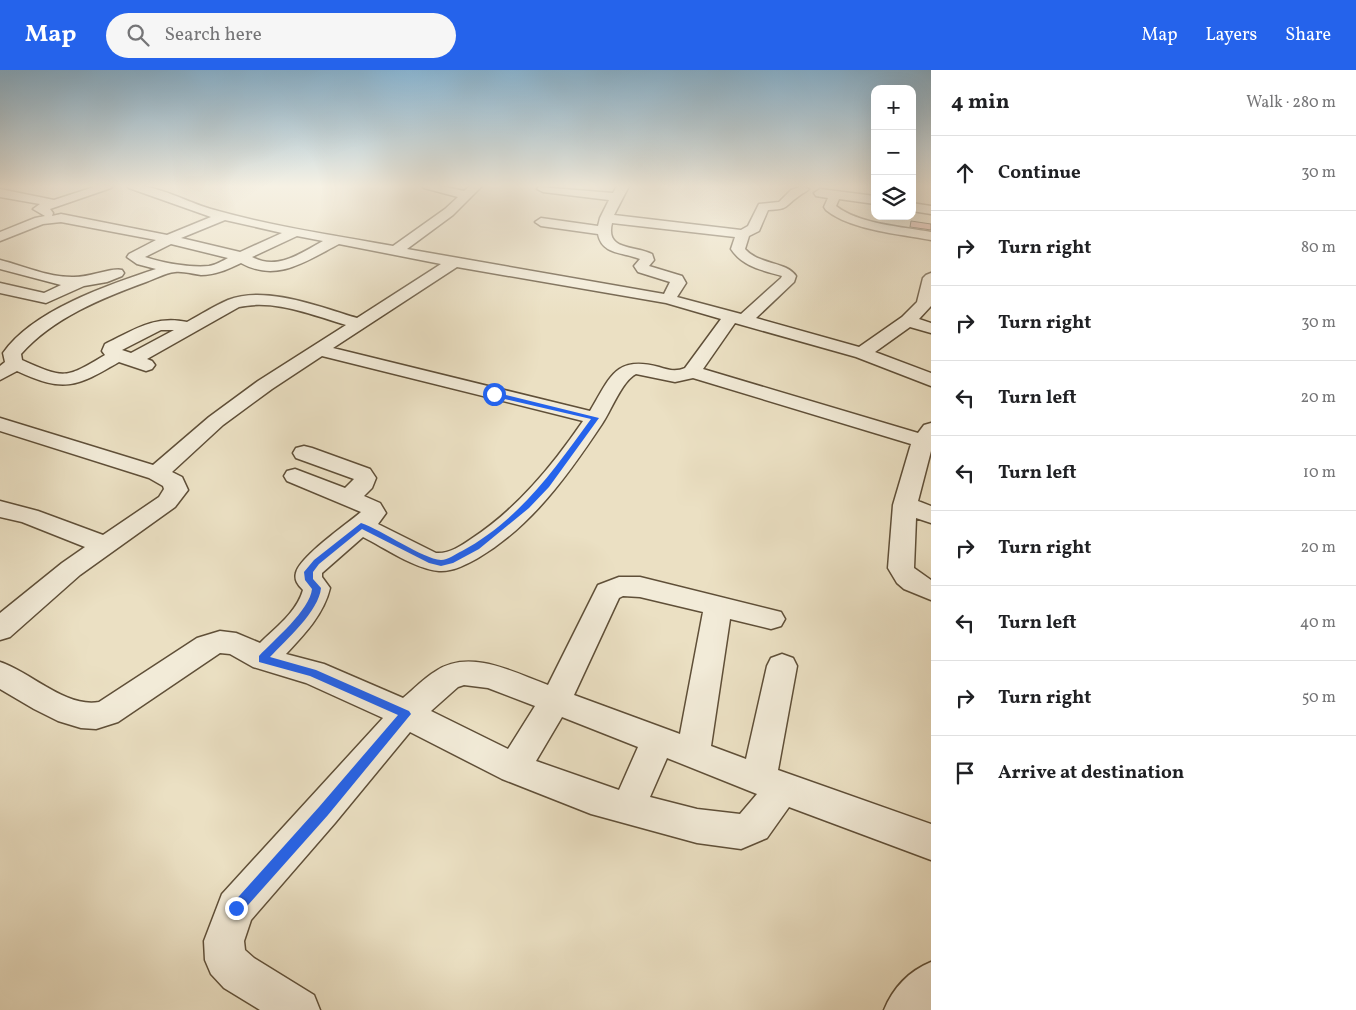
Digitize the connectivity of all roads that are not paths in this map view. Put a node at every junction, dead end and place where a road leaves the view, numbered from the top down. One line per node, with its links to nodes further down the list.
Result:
1 (16, 230): 12 (street)
2 (122, 230): 14 (street)
3 (190, 230): 14 (street)
4 (285, 230): 10 (street)
5 (425, 230): 16 (street)
6 (606, 230): 27 (street)
7 (686, 230): 11 (street)
8 (751, 230): 11 (street)
9 (902, 230): 13 (street)
10 (295, 232): 15 (street); 17 (street)
11 (743, 234): 28 (street)
12 (0, 236)
13 (931, 236)
14 (169, 239): 17 (street); 18 (street)
15 (337, 240): 16 (street); 17 (street)
16 (397, 250): 19 (street)
17 (241, 258): 21 (street)
18 (142, 261): 21 (street); 24 (street)
19 (454, 262): 27 (street); 30 (street)
20 (0, 264): 22 (street)
21 (172, 268): 36 (street)
22 (31, 273): 24 (street); 25 (street)
23 (931, 278): 26 (street)
24 (79, 283): 25 (street)
25 (0, 286)
26 (929, 298): 29 (street)
27 (668, 299): 28 (street)
28 (738, 318): 34 (street); 37 (street)
29 (908, 321): 32 (street); 34 (street)
30 (360, 324): 31 (street); 33 (street)
31 (189, 328): 35 (street); 35 (street)
32 (931, 328)
33 (319, 350): 39 (street); 43 (street)
34 (862, 353): 38 (street)
35 (132, 360): 36 (street)
36 (7, 369)
37 (692, 372): 39 (street); 41 (street)
38 (928, 375)
39 (595, 418): 47 (street)
40 (0, 424): 43 (street)
41 (927, 435): 44 (street)
42 (300, 465): 47 (street)
43 (157, 473): 48 (street)
44 (905, 505): 46 (street); 49 (street)
45 (0, 509): 48 (street)
46 (931, 515)
47 (361, 526): 53 (street)
48 (105, 545): 52 (street)
49 (931, 590)
50 (718, 606): 51 (street); 56 (street); 59 (street)
51 (771, 619)
52 (0, 629)
53 (263, 659): 55 (street); 57 (street)
54 (782, 666): 61 (street)
55 (0, 674)
56 (555, 701): 57 (street); 58 (street); 60 (street)
57 (406, 714): 60 (street); 65 (street)
58 (658, 740): 59 (street); 62 (street)
59 (693, 754): 61 (street)
60 (514, 768): 62 (street)
61 (770, 783): 62 (street); 63 (street)
62 (628, 808)
63 (931, 842)
64 (931, 983): 66 (street)
65 (298, 1010)
66 (905, 1010)

